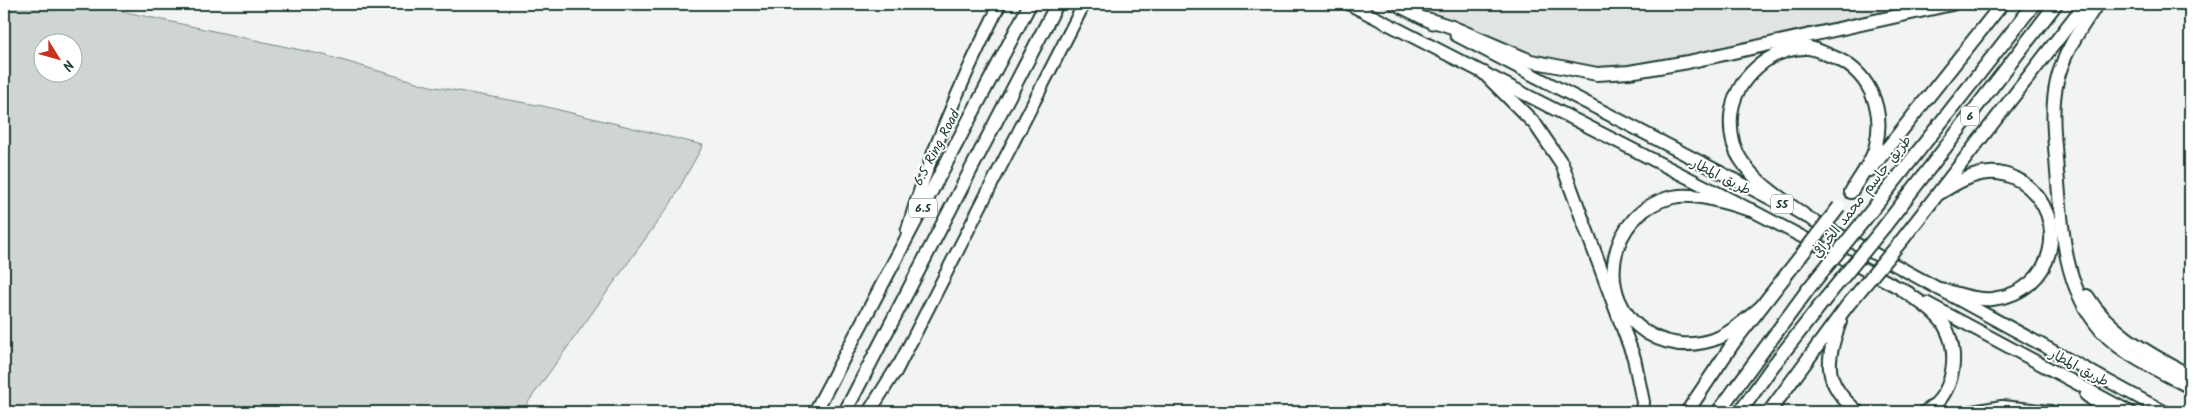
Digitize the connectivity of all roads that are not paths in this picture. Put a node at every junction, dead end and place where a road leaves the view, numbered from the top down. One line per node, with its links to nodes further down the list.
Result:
1 (1000, 4): 19 (main road)
2 (1030, 4): 19 (highway, 6.5 Ring Road / 6.5)
3 (1057, 4): 30 (highway, 6.5)
4 (1083, 4): 25 (main road)
5 (1349, 4): 14 (main road, طريق المطار / 55)
6 (1395, 4): 13 (main road, طريق المطار / 55)
7 (1952, 4): 13 (highway)
8 (2002, 4): 15 (highway)
9 (2034, 4): 35 (highway, طريق جاسم محمد الخرافي / 6, bridge)
10 (2056, 4): 36 (highway, 6, bridge)
11 (2085, 4): 16 (highway)
12 (2098, 4): 20 (highway)
13 (1427, 20): 18 (main road, طريق المطار / 55)
14 (1484, 73): 17 (main road, طريق المطار / 55); 33 (highway)
15 (1851, 192): 18 (highway); 23 (highway, bridge)
16 (1940, 193): 22 (highway); 24 (highway, bridge)
17 (1752, 210): 21 (main road, طريق المطار / 55); 23 (highway)
18 (1804, 215): 22 (main road, طريق المطار / 55)
19 (903, 245): 29 (highway, 6.5 Ring Road / 6.5)
20 (2064, 247): 27 (highway); 28 (highway)
21 (1901, 289): 26 (main road, طريق المطار / 55); 39 (highway)
22 (1940, 289): 44 (main road, طريق المطار / 55)
23 (1761, 307): 34 (highway)
24 (1846, 308): 37 (highway); 38 (highway)
25 (898, 366): 31 (highway); 32 (main road)
26 (2055, 372): 42 (main road); 43 (main road, طريق المطار / 55)
27 (2190, 376)
28 (2190, 388)
29 (815, 412)
30 (845, 412)
31 (869, 412)
32 (875, 412)
33 (1642, 412)
34 (1687, 412)
35 (1718, 412)
36 (1740, 412)
37 (1769, 412)
38 (1858, 412)
39 (1926, 412)
40 (1973, 412): 41 (highway)
41 (2051, 412)
42 (2108, 412)
43 (2130, 412)
44 (2165, 412)

